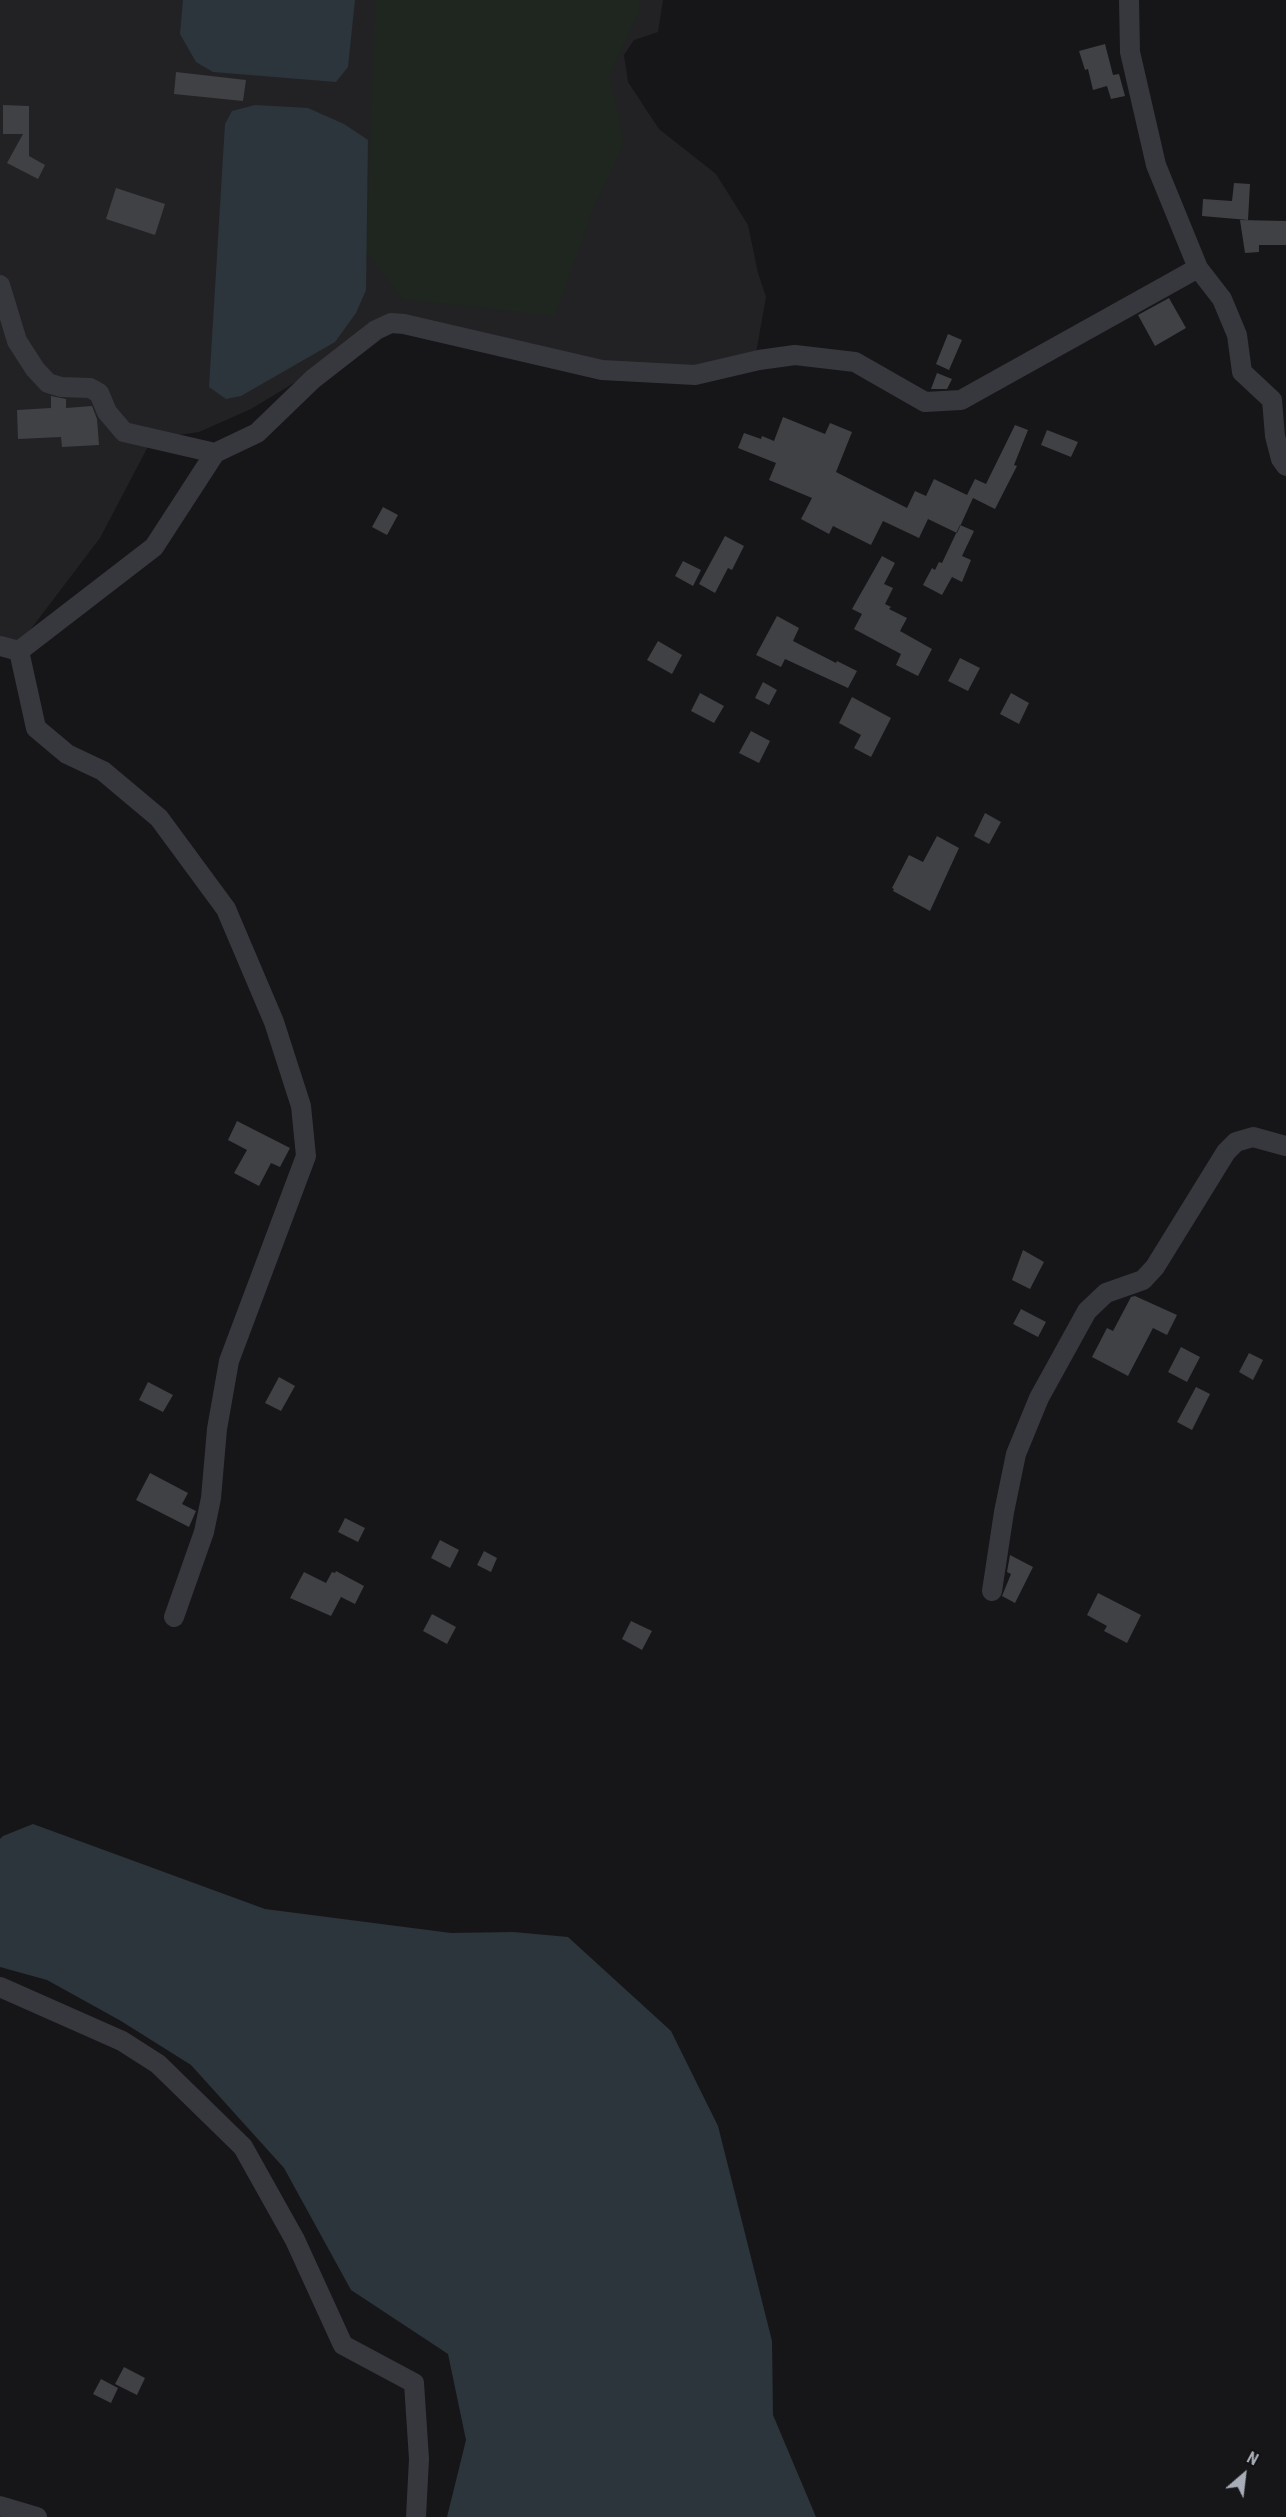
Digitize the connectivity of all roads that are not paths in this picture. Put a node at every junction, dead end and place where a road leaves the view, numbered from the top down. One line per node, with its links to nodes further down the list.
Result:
1 (1129, 0): 2 (street)
2 (1198, 268): 4 (street); 5 (street)
3 (0, 285): 4 (street)
4 (215, 453): 6 (street)
5 (1286, 466)
6 (9, 649): 9 (street)
7 (1286, 1146): 8 (street)
8 (992, 1591)
9 (174, 1617)
10 (0, 1987): 13 (street)
11 (0, 2506): 12 (street)
12 (37, 2517)
13 (416, 2517)

